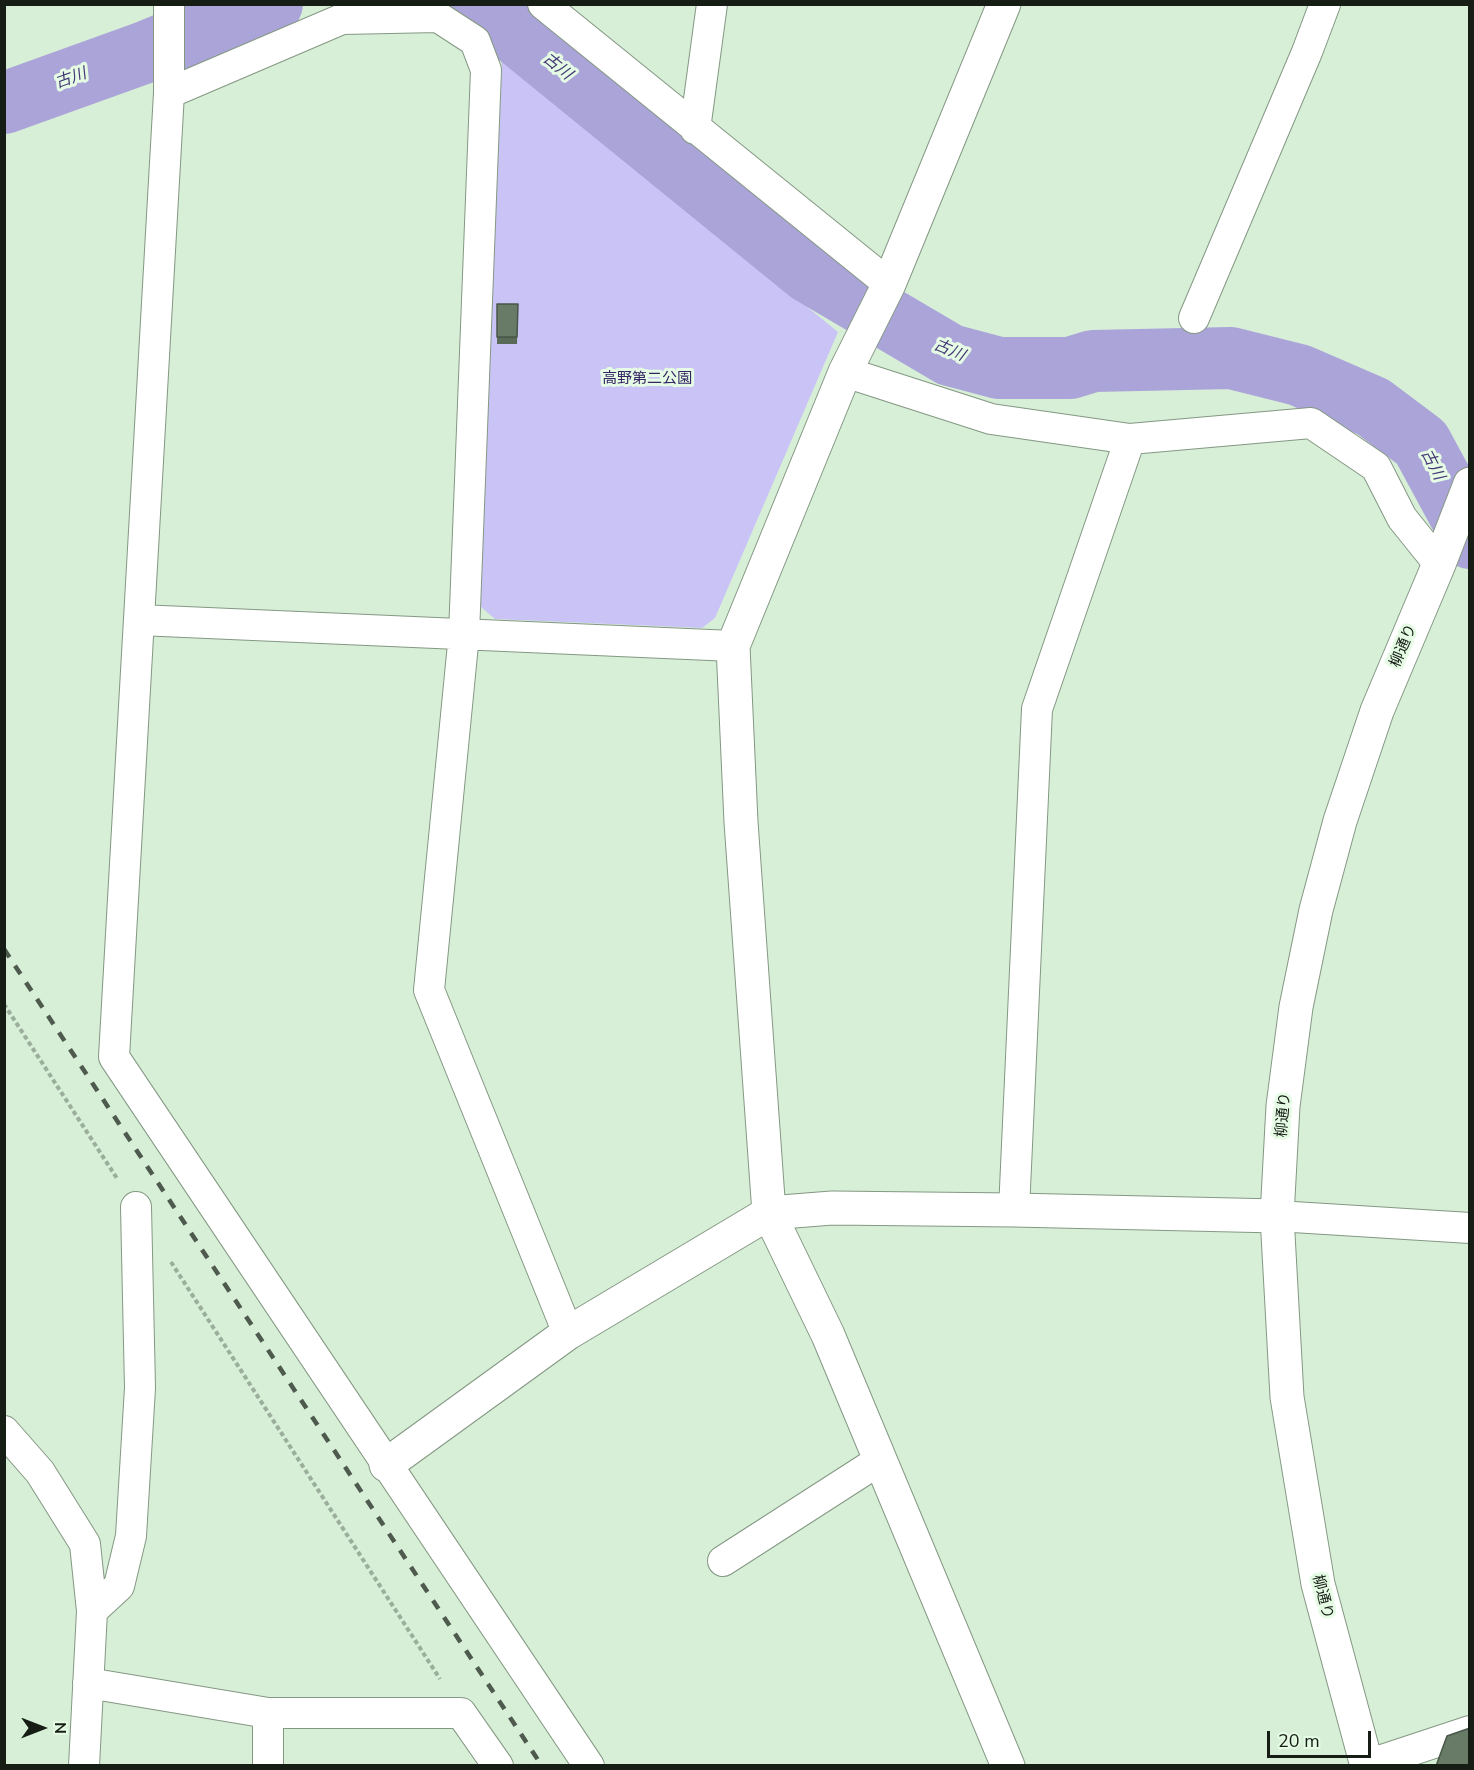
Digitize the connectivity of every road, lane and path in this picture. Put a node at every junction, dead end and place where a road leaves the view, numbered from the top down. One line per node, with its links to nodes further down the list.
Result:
1 (169, 4): 6 (street)
2 (543, 4): 7 (street)
3 (712, 4): 7 (street)
4 (1004, 4): 8 (street)
5 (1325, 4): 9 (street)
6 (169, 93): 14 (street); 15 (street)
7 (695, 129): 8 (street)
8 (889, 284): 10 (street)
9 (1194, 318)
10 (845, 372): 11 (street); 16 (street)
11 (1130, 439): 13 (street); 19 (street)
12 (1470, 484): 13 (street, 柳通り)
13 (1440, 560): 21 (street, 柳通り)
14 (139, 620): 15 (street); 27 (street)
15 (464, 634): 16 (street); 24 (street)
16 (733, 646): 20 (street)
17 (4, 1004): 18 (path)
18 (136, 1207): 29 (street)
19 (1014, 1210): 20 (street); 21 (street)
20 (769, 1213): 24 (street); 26 (street)
21 (1277, 1216): 22 (street); 34 (street, 柳通り)
22 (1470, 1228)
23 (168, 1257): 32 (path)
24 (568, 1333): 27 (street)
25 (4, 1431): 29 (street)
26 (880, 1460): 28 (street); 39 (street)
27 (386, 1465): 38 (street)
28 (723, 1561)
29 (92, 1611): 30 (street)
30 (88, 1683): 31 (street); 35 (street)
31 (268, 1713): 32 (street); 36 (street)
32 (461, 1713): 37 (street)
33 (1470, 1731): 34 (street)
34 (1366, 1765)
35 (84, 1766)
36 (268, 1766)
37 (498, 1766)
38 (588, 1766)
39 (1008, 1766)

